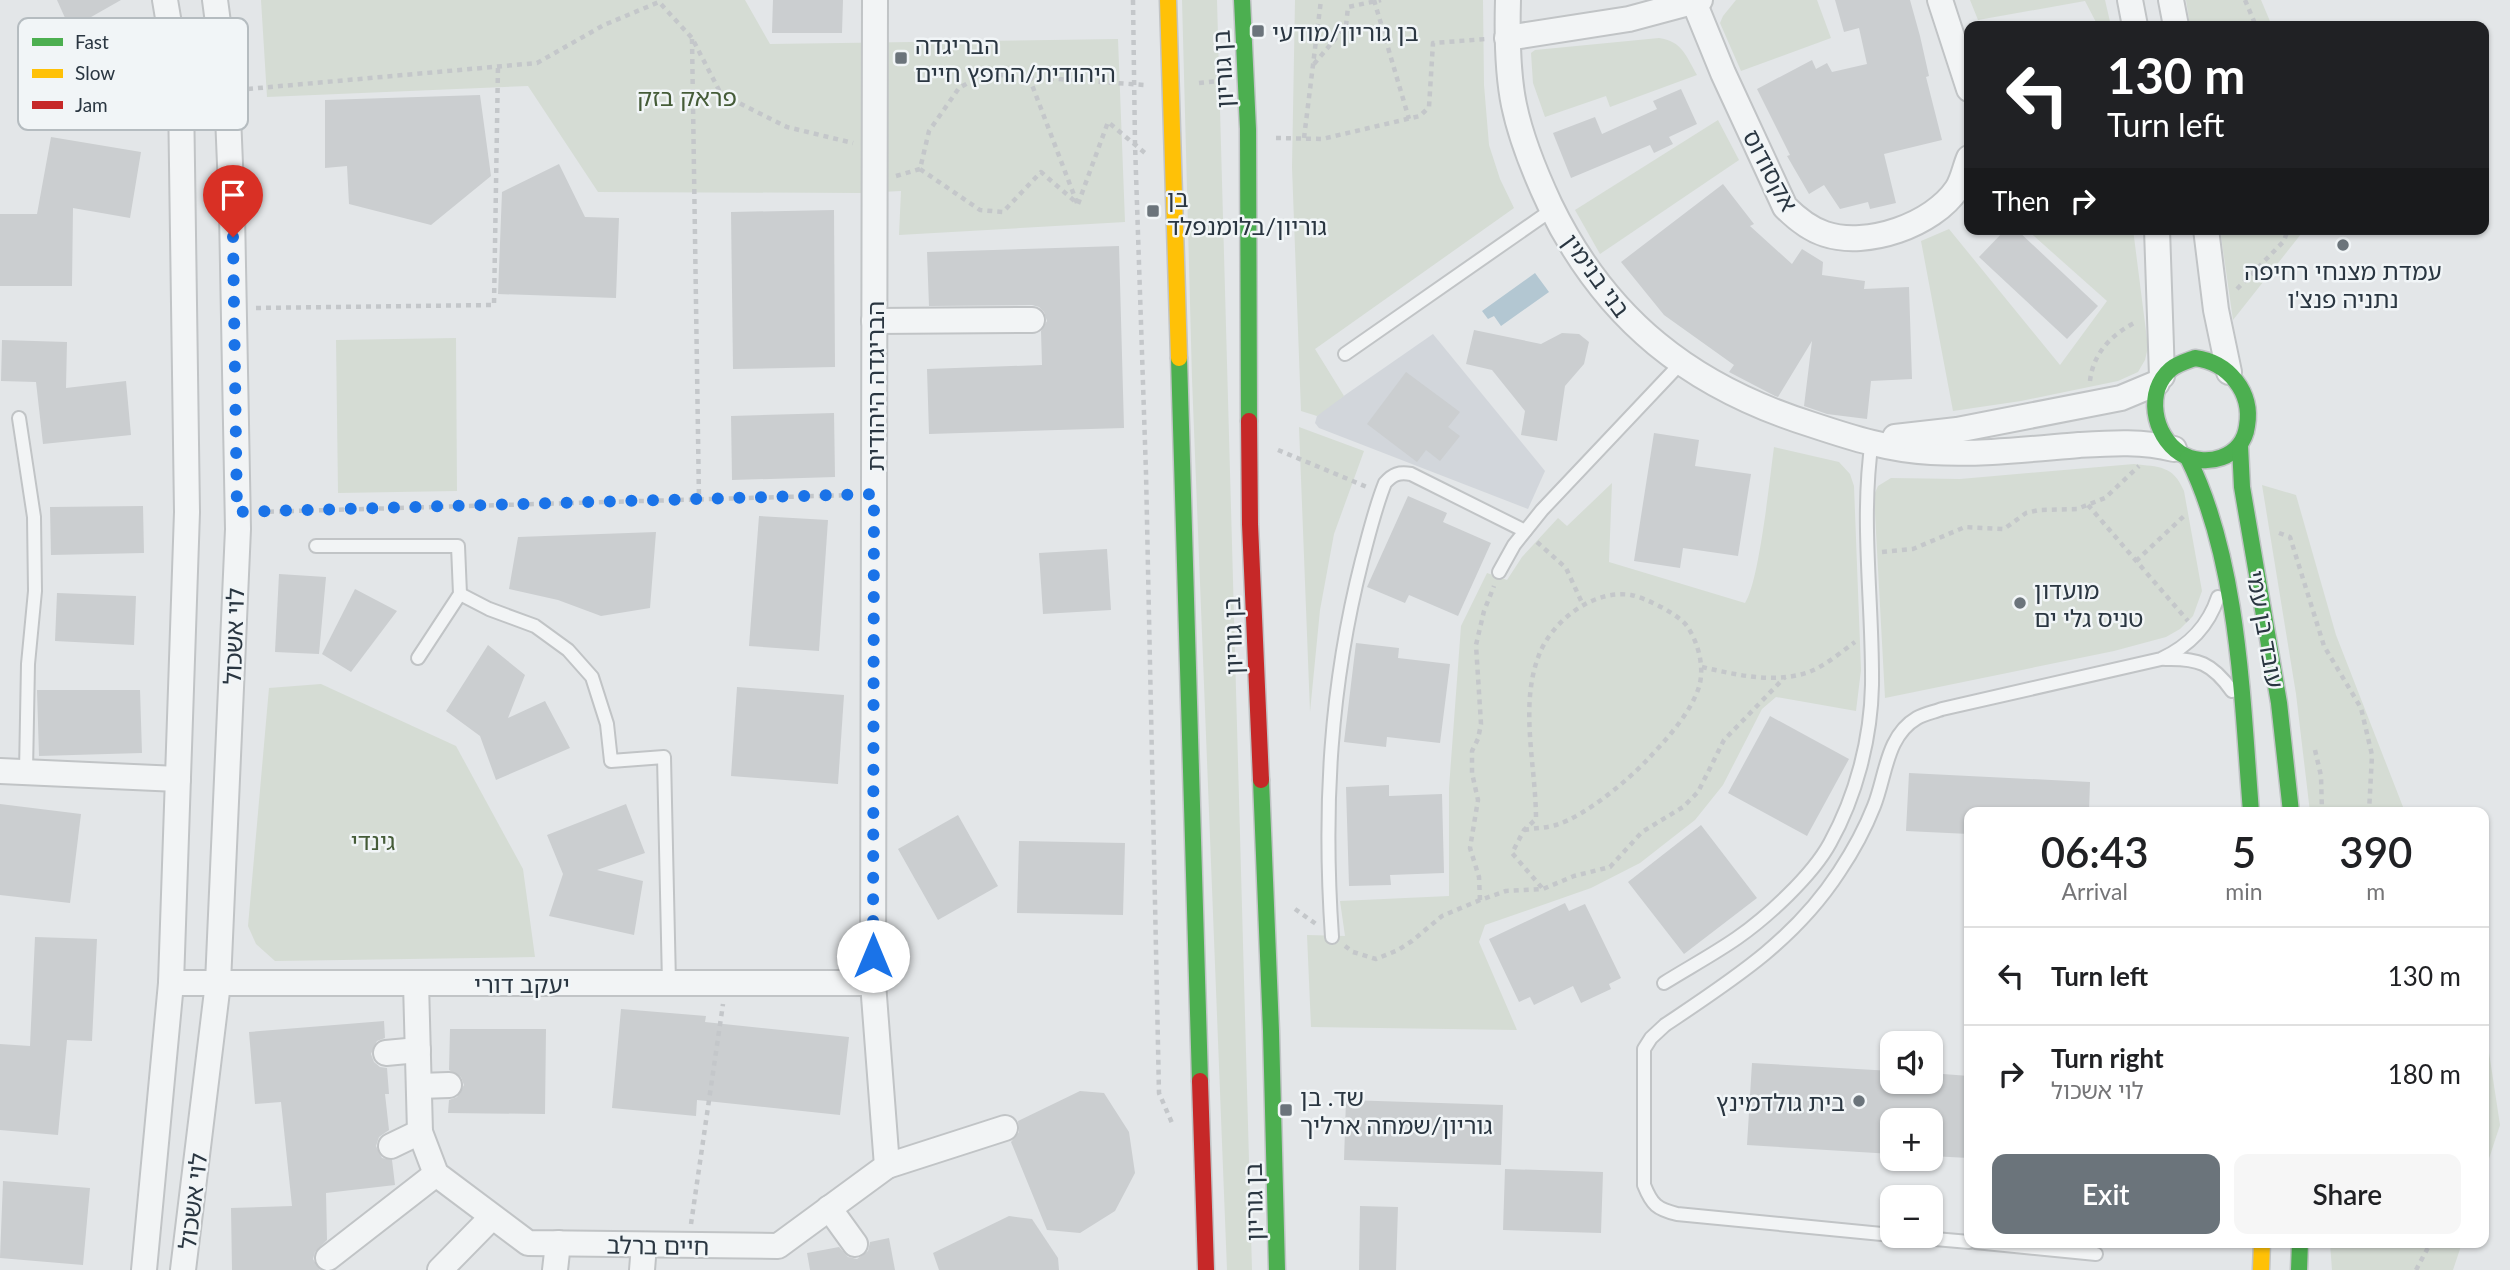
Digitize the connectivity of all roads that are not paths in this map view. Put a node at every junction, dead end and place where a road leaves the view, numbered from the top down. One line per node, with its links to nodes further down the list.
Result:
1 (165, 0): 11 (street, לוי אשכול)
2 (215, 0): 12 (street, לוי אשכול)
3 (875, 0): 24 (street, הבריגדה היהודית)
4 (1168, 0): 62 (main road, בן גוריון)
5 (1241, 0): 84 (main road, בן גוריון)
6 (1508, 0): 15 (street, בני בנימין)
7 (1940, 0): 16 (street)
8 (2130, 0): 13 (street)
9 (2171, 0): 14 (street)
10 (1697, 1): 15 (street, אקסודוס); 19 (street, אקסודוס)
11 (168, 18)
12 (217, 18)
13 (2134, 21)
14 (2175, 21)
15 (1507, 38): 20 (street, בני בנימין)
16 (1964, 74)
17 (182, 130): 43 (street, לוי אשכול)
18 (228, 130): 48 (street, לוי אשכול)
19 (1963, 192)
20 (1553, 209): 25 (lane); 26 (street, בני בנימין)
21 (2157, 235): 28 (street)
22 (2207, 235): 27 (street)
23 (1032, 320): 24 (street)
24 (874, 321): 51 (street, הבריגדה היהודית)
25 (1345, 354)
26 (1681, 363): 30 (street, בני בנימין); 33 (lane)
27 (2229, 372): 28 (main road); 31 (main road)
28 (2160, 380): 30 (street, בני בנימין); 32 (main road)
29 (19, 418): 42 (lane)
30 (1872, 440): 32 (street, בני בנימין); 52 (lane)
31 (2240, 446): 32 (main road); 45 (main road, עובד בן עמי)
32 (2174, 451): 35 (main road, עובד בן עמי)
33 (1525, 531): 36 (lane); 46 (lane)
34 (316, 545): 37 (lane)
35 (2224, 569): 39 (lane); 40 (main road, עובד בן עמי)
36 (1500, 572)
37 (460, 594): 38 (lane); 50 (lane)
38 (418, 658)
39 (2161, 659): 40 (lane); 65 (lane)
40 (2243, 709): 44 (main road, עובד בן עמי)
41 (0, 771): 42 (street)
42 (26, 772): 43 (street)
43 (178, 779): 47 (street, לוי אשכול)
44 (2251, 807)
45 (2290, 807)
46 (1332, 937)
47 (171, 983): 48 (street, יעקב דורי); 78 (street, לוי אשכול)
48 (218, 983): 49 (street, יעקב דורי); 79 (street, לוי אשכול)
49 (416, 983): 50 (street, יעקב דורי); 53 (street)
50 (669, 983): 51 (street, יעקב דורי)
51 (873, 983): 60 (street)
52 (1664, 983)
53 (418, 1050): 54 (street); 56 (street)
54 (386, 1054)
55 (449, 1085): 56 (street)
56 (419, 1086): 58 (street)
57 (1005, 1128): 60 (street, חיים ברלב)
58 (419, 1132): 59 (street); 61 (street)
59 (391, 1146)
60 (887, 1166): 63 (street, חיים ברלב)
61 (436, 1174): 64 (street, חיים ברלב); 77 (street)
62 (1202, 1191): 66 (main road); 83 (main road, בן גוריון)
63 (829, 1209): 70 (street); 76 (street, חיים ברלב)
64 (492, 1216): 69 (street, חיים ברלב); 80 (street)
65 (1880, 1234)
66 (1190, 1238)
67 (1943, 1240): 68 (lane)
68 (1964, 1242)
69 (558, 1244): 71 (street, חיים ברלב); 81 (street)
70 (855, 1244)
71 (643, 1245): 76 (street, חיים ברלב); 82 (street)
72 (2036, 1248): 75 (lane)
73 (2262, 1248): 85 (main road)
74 (2300, 1248): 86 (main road)
75 (2096, 1254)
76 (743, 1257)
77 (328, 1258)
78 (144, 1270)
79 (183, 1270)
80 (440, 1270)
81 (555, 1270)
82 (642, 1270)
83 (1206, 1270)
84 (1278, 1270)
85 (2261, 1270)
86 (2299, 1270)

